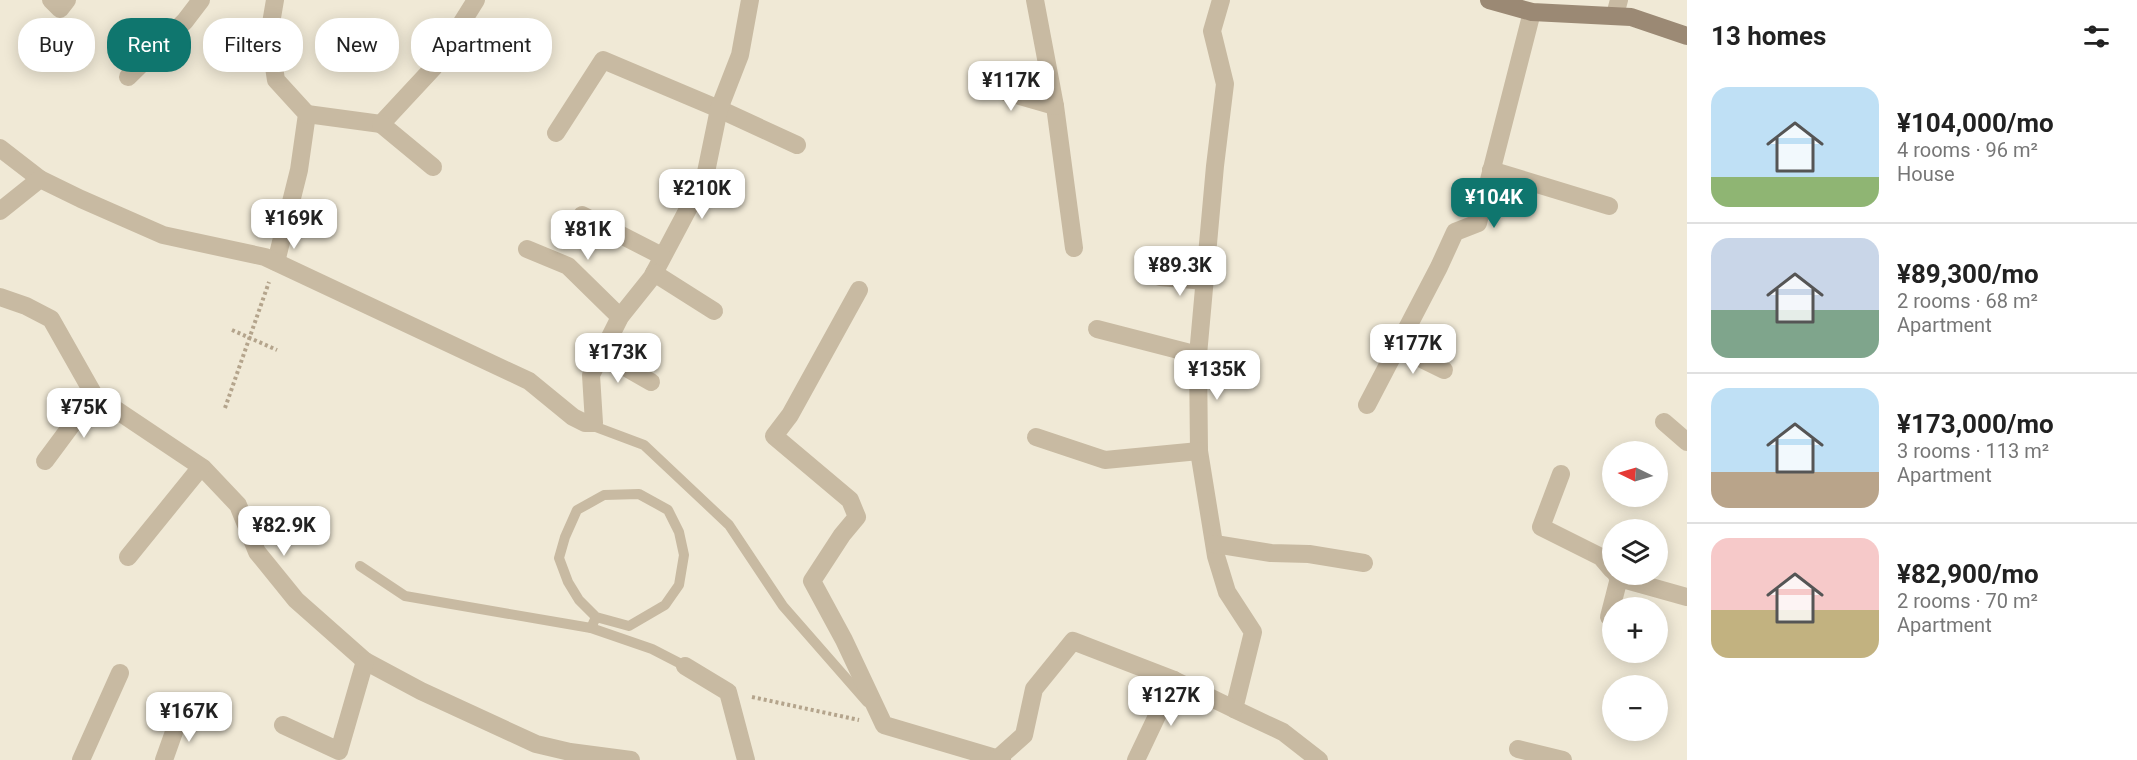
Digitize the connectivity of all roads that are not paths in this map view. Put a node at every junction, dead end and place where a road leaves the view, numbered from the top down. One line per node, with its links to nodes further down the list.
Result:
1 (51, 0): 2 (street)
2 (67, 0)
3 (201, 0): 13 (street)
4 (275, 0): 17 (street)
5 (476, 0): 18 (street)
6 (750, 0): 16 (street)
7 (1035, 0): 15 (street)
8 (1221, 0): 33 (street)
9 (1489, 0): 11 (street)
10 (1617, 8): 11 (street); 12 (street)
11 (1532, 12): 23 (street)
12 (1687, 36)
13 (128, 77)
14 (978, 84): 15 (street)
15 (1055, 106): 28 (street)
16 (719, 109): 19 (street); 20 (street); 31 (street)
17 (307, 114): 18 (street); 30 (street)
18 (381, 124): 22 (street)
19 (556, 133)
20 (797, 145)
21 (0, 148): 24 (street)
22 (433, 167)
23 (1491, 170): 25 (street); 39 (street)
24 (40, 179): 26 (street); 30 (street)
25 (1609, 206)
26 (0, 211)
27 (582, 215): 31 (street)
28 (1074, 248)
29 (527, 249): 37 (street)
30 (276, 262): 47 (street)
31 (658, 264): 36 (street); 37 (street)
32 (1160, 277): 33 (street)
33 (1205, 281): 41 (street)
34 (859, 290): 69 (street)
35 (0, 297): 44 (street)
36 (714, 311)
37 (620, 317): 40 (street)
38 (1097, 329): 41 (street)
39 (1397, 347): 42 (street); 45 (street)
40 (602, 354): 43 (street); 47 (street)
41 (1198, 355): 50 (street)
42 (1444, 370)
43 (651, 382)
44 (94, 396): 51 (street); 52 (street)
45 (1367, 405)
46 (1664, 422): 49 (street)
47 (585, 423): 69 (lane)
48 (1036, 437): 50 (street)
49 (1687, 441)
50 (1199, 451): 54 (street)
51 (45, 461)
52 (201, 466): 55 (street); 63 (street)
53 (1561, 474): 56 (street)
54 (1215, 544): 57 (street); 67 (street)
55 (128, 557)
56 (1602, 558)
57 (1364, 563)
58 (360, 566): 62 (lane)
59 (1650, 585): 60 (street)
60 (1687, 597)
61 (596, 617): 61 (lane); 62 (lane)
62 (591, 628): 64 (lane)
63 (366, 662): 70 (street); 75 (street)
64 (686, 666): 76 (street)
65 (120, 673): 73 (street)
66 (1174, 680): 67 (street); 72 (street); 77 (street)
67 (1234, 709): 78 (street)
68 (180, 714): 74 (street)
69 (882, 721): 72 (street)
70 (283, 725)
71 (1518, 749): 79 (street)
72 (999, 759)
73 (81, 760)
74 (164, 760)
75 (631, 760)
76 (747, 760)
77 (1136, 760)
78 (1319, 760)
79 (1563, 760)

